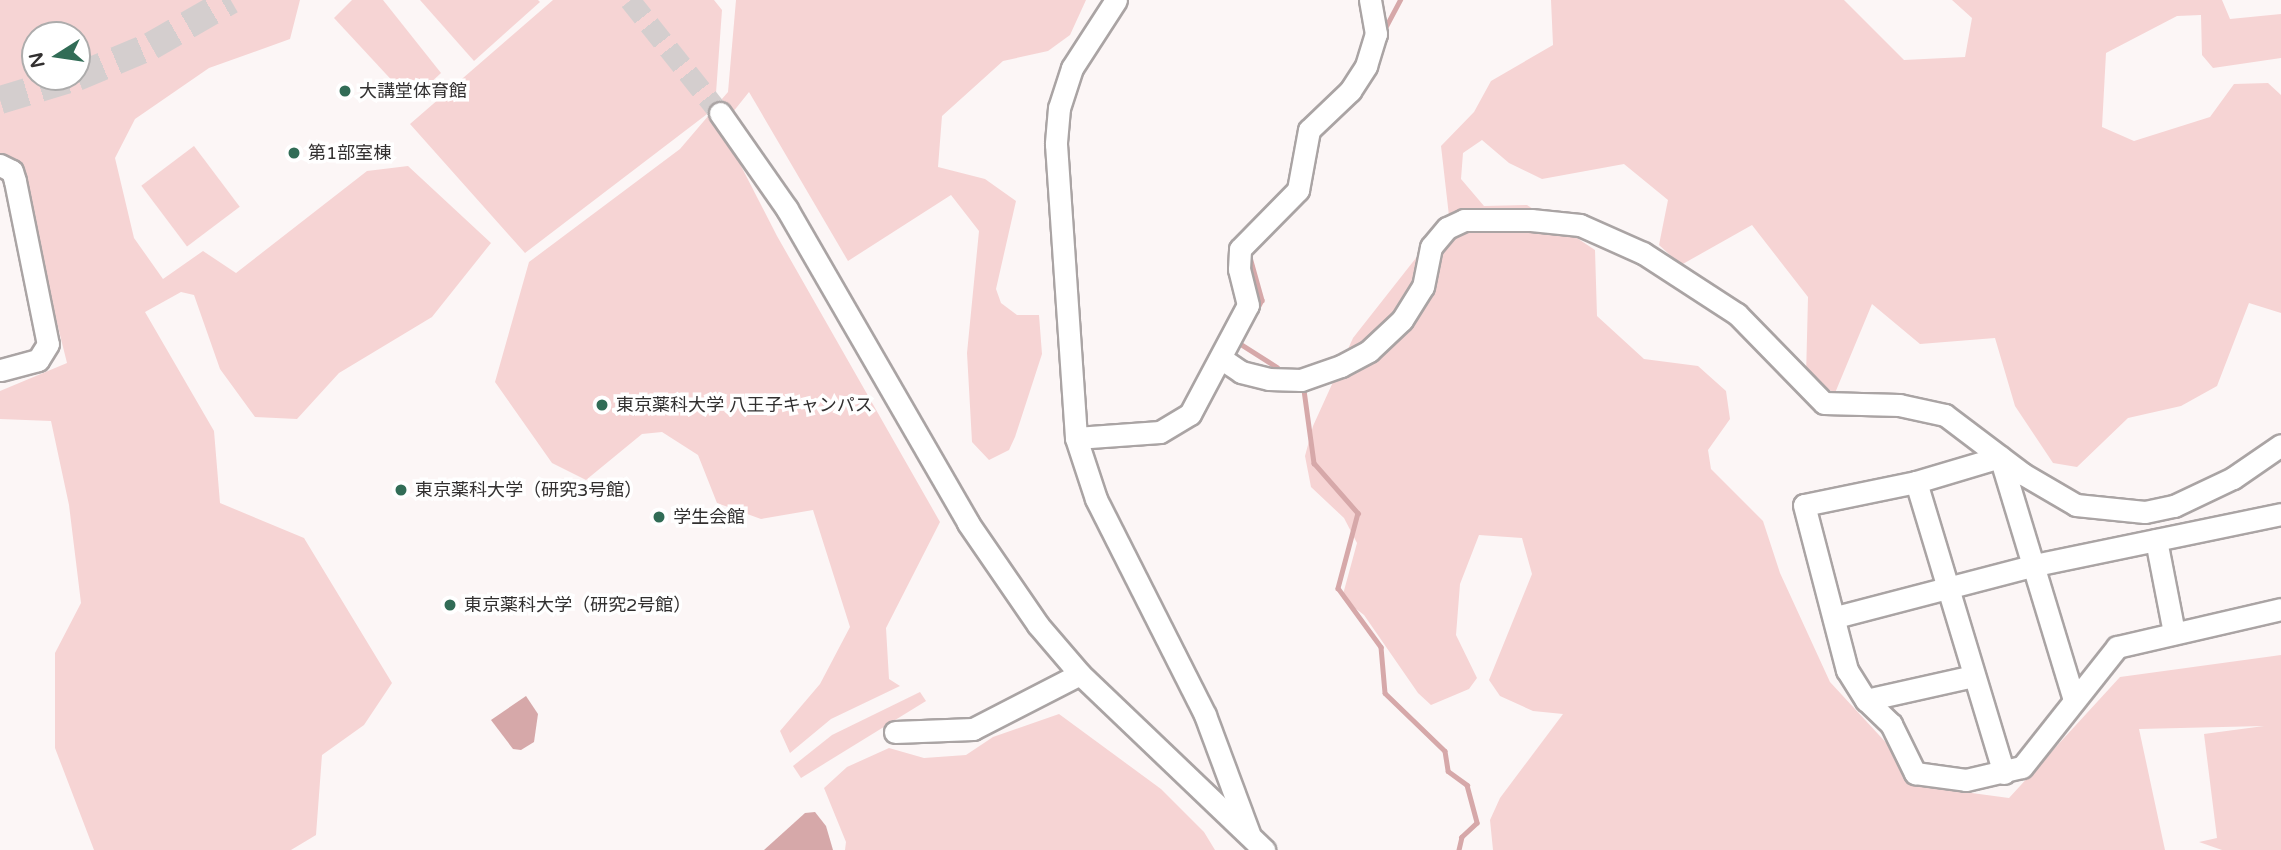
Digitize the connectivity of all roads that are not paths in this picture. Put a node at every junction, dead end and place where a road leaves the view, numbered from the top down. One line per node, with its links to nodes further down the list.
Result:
1 (1116, 0): 7 (street)
2 (1370, 0): 5 (street)
3 (720, 113): 18 (street)
4 (0, 165): 6 (street)
5 (1222, 359): 7 (street); 9 (street)
6 (0, 370)
7 (1076, 438): 24 (street)
8 (2281, 444): 9 (street)
9 (2000, 457): 10 (street); 13 (street)
10 (1916, 482): 14 (street); 16 (street)
11 (2281, 514): 12 (street)
12 (2156, 540): 13 (street); 17 (street)
13 (2035, 565): 14 (street); 21 (street)
14 (1946, 587): 16 (street); 19 (street)
15 (2281, 609): 17 (street)
16 (1836, 617): 20 (street)
17 (2174, 633): 21 (street)
18 (1080, 674): 22 (street); 24 (street)
19 (1972, 676): 20 (street); 23 (street)
20 (1866, 700): 23 (street)
21 (2074, 700): 23 (street)
22 (991, 720)
23 (2004, 773)
24 (1256, 845)

